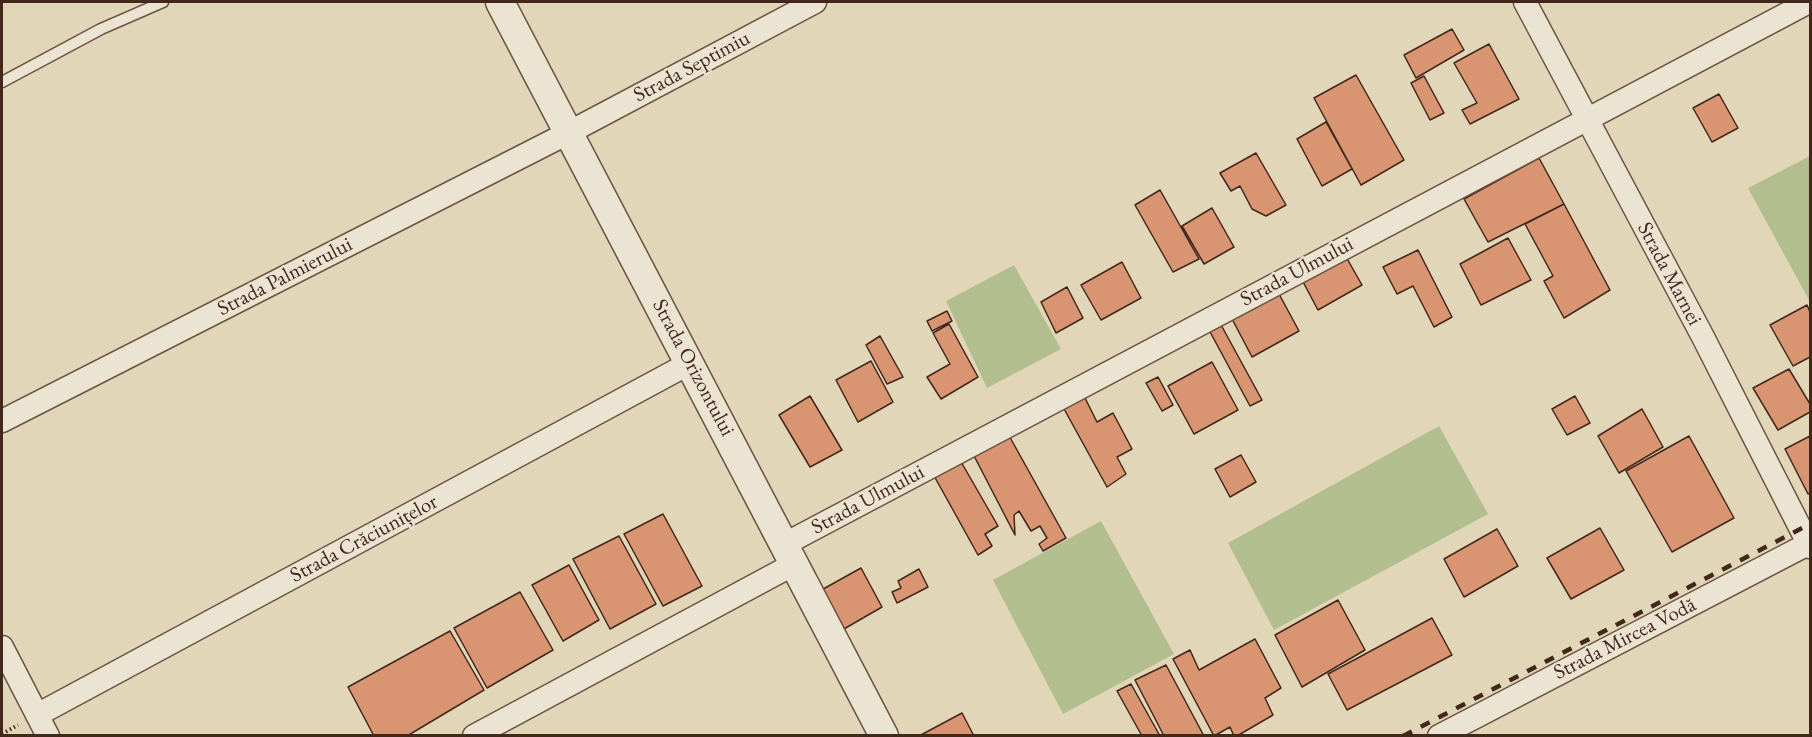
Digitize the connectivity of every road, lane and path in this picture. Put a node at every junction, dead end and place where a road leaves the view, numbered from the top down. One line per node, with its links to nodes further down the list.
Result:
1 (163, 2): 6 (lane)
2 (500, 2): 8 (street, Strada Orizontului)
3 (815, 2): 8 (street, Strada Septimiu)
4 (1525, 2): 7 (street, Strada Marnei)
5 (1809, 2): 7 (street, Strada Ulmului)
6 (2, 82)
7 (1586, 118): 11 (street, Strada Marnei); 12 (street, Strada Ulmului)
8 (568, 132): 9 (street, Strada Orizontului); 10 (street, Strada Palmierului)
9 (690, 363): 12 (street, Strada Orizontului); 14 (street, Strada Crăciunițelor)
10 (2, 421)
11 (1810, 545): 18 (street, Strada Mircea Vodă)
12 (790, 553): 16 (street, Strada Ulmului); 17 (street, Strada Orizontului)
13 (2, 647): 14 (street)
14 (37, 715): 15 (street)
15 (48, 735)
16 (474, 735)
17 (884, 735)
18 (1439, 735)

